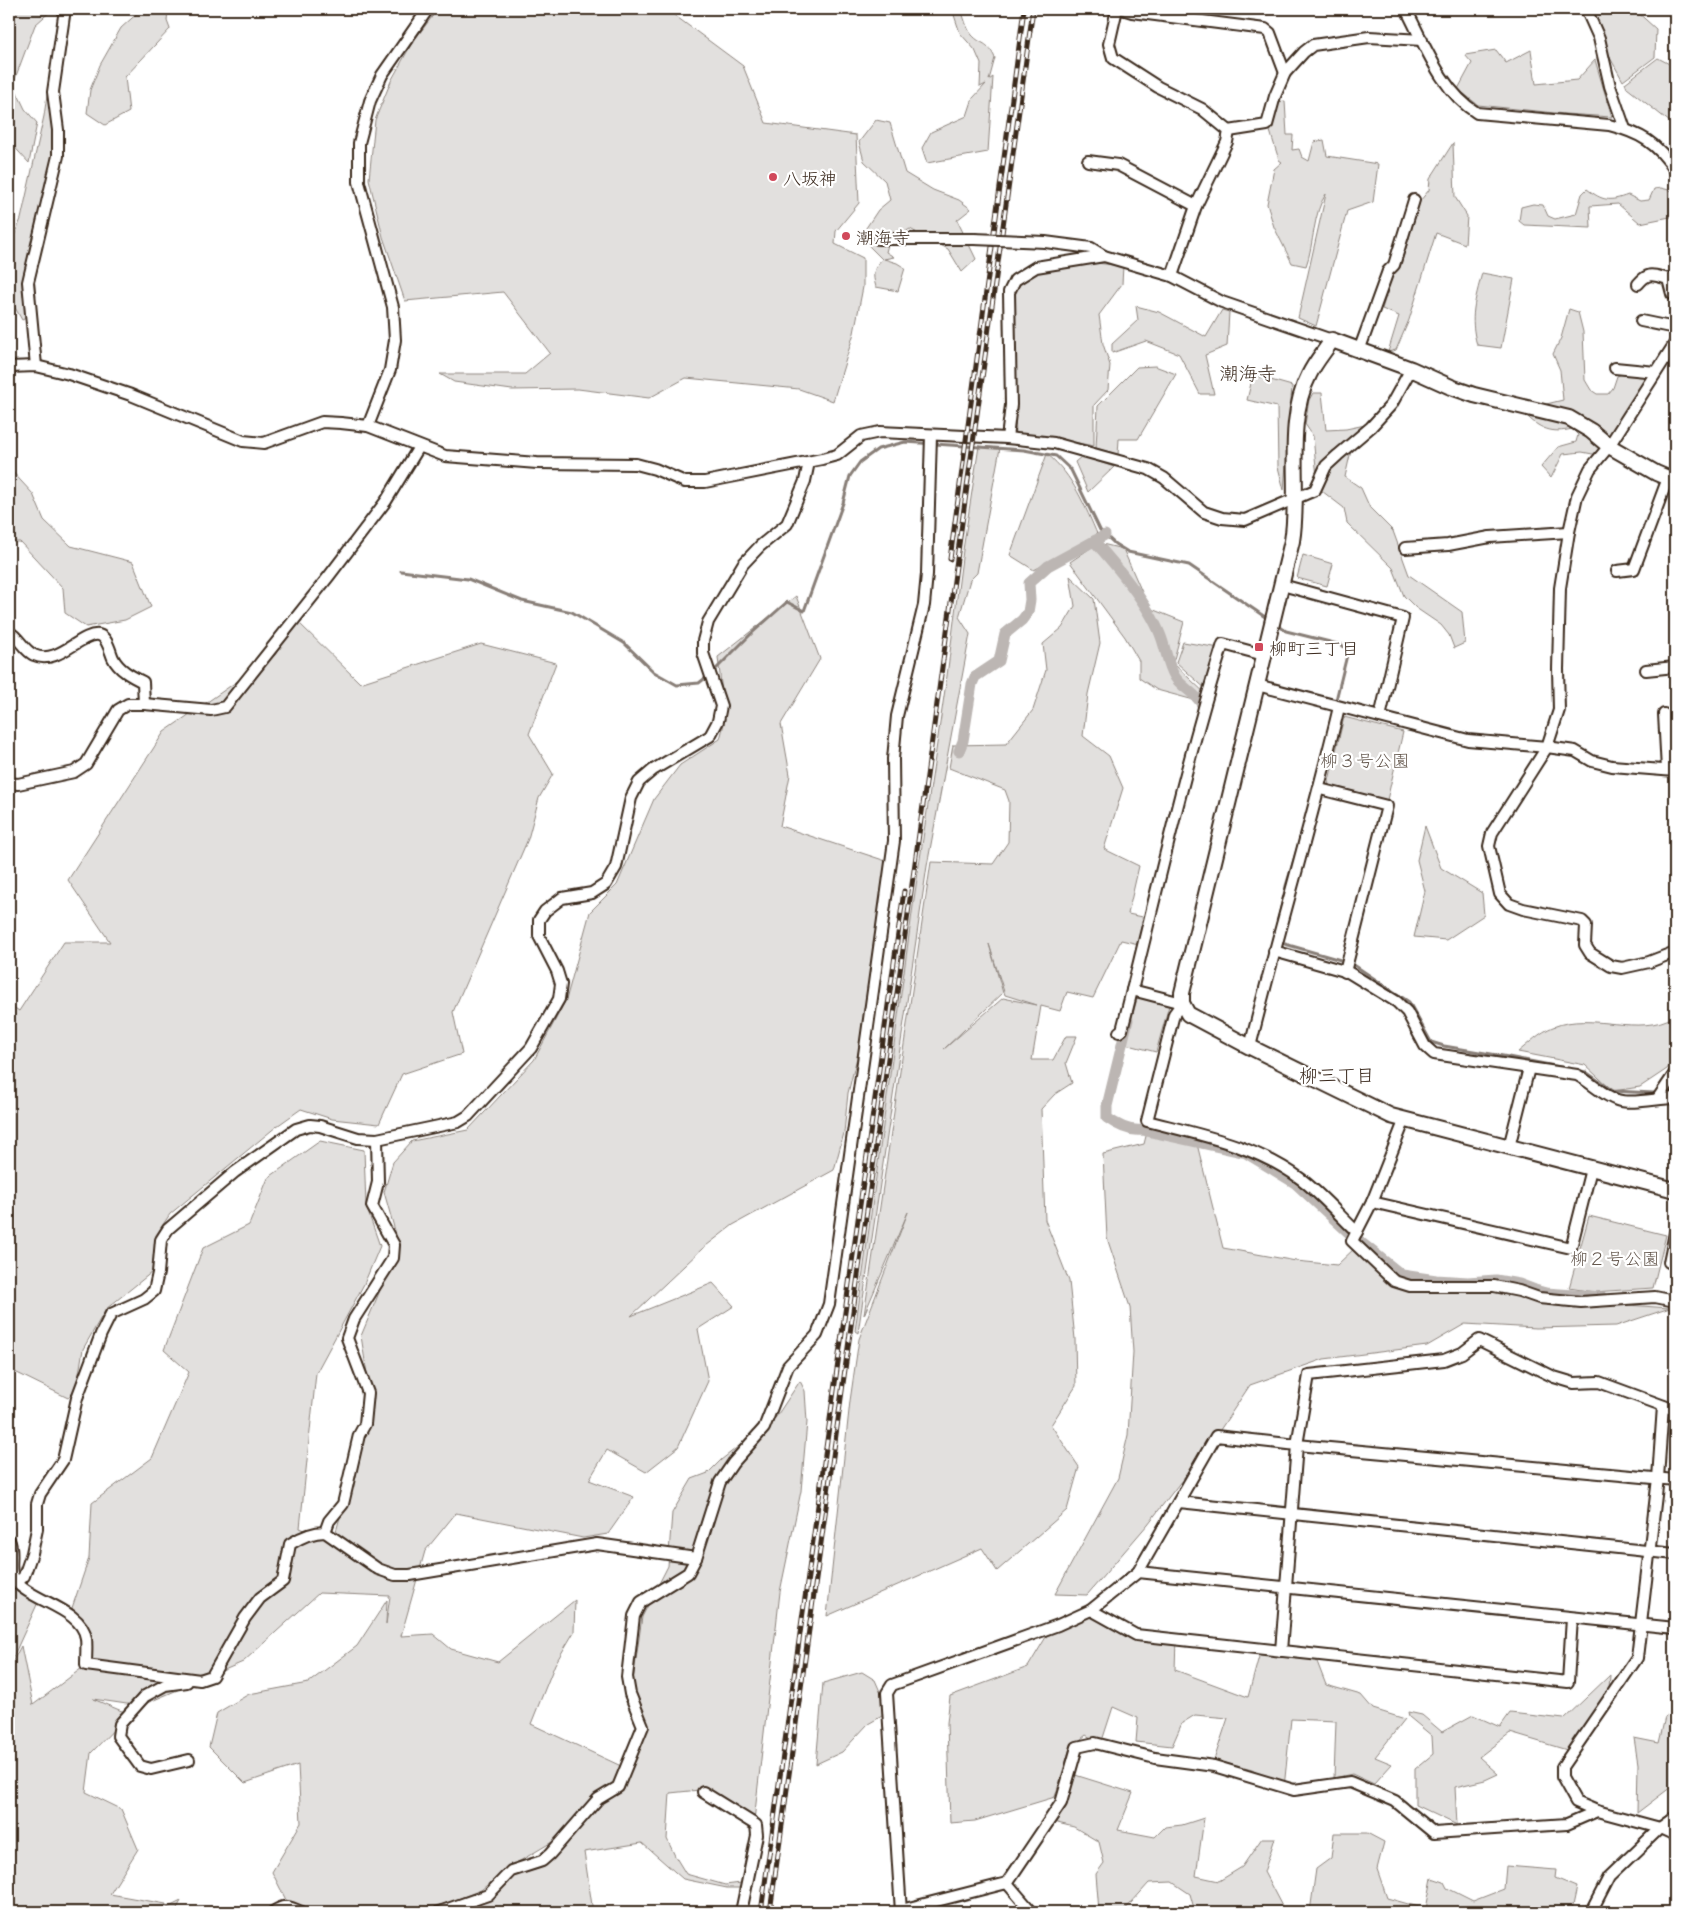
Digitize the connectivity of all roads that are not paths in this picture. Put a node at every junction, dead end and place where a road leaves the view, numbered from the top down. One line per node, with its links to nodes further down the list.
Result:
1 (66, 9): 25 (street)
2 (428, 9): 30 (street)
3 (1117, 9): 10 (street)
4 (1122, 9): 8 (street)
5 (1406, 9): 7 (street)
6 (1586, 9): 9 (street)
7 (1422, 40): 8 (street); 9 (street)
8 (1285, 73): 10 (street)
9 (1625, 129): 12 (street)
10 (1229, 130): 14 (street)
11 (1088, 161): 14 (street)
12 (1675, 170)
13 (1414, 200): 24 (street)
14 (1196, 206): 17 (street)
15 (878, 239): 16 (street, bridge)
16 (1104, 256): 17 (street); 32 (street)
17 (1172, 276): 22 (street)
18 (1638, 284): 19 (street)
19 (1675, 296)
20 (1641, 321): 21 (street)
21 (1675, 328)
22 (1332, 340): 24 (street); 37 (street)
23 (1675, 343): 29 (street)
24 (1360, 348): 27 (street)
25 (36, 366): 26 (street); 30 (street)
26 (9, 367)
27 (1411, 368): 33 (street); 37 (street)
28 (1614, 368): 29 (street)
29 (1656, 372): 33 (street)
30 (368, 426): 34 (street)
31 (931, 435): 32 (street); 35 (street); 87 (street)
32 (1007, 438): 37 (street)
33 (1609, 446): 36 (street); 38 (street)
34 (418, 447): 35 (street); 47 (street)
35 (810, 462): 67 (street)
36 (1672, 480): 40 (street)
37 (1296, 499): 41 (street)
38 (1569, 532): 39 (street); 51 (street)
39 (1405, 548)
40 (1617, 571)
41 (1282, 585): 43 (street); 50 (street)
42 (9, 632): 47 (street)
43 (1264, 655): 46 (street); 58 (street)
44 (1675, 667): 45 (street)
45 (1646, 670)
46 (1257, 685): 48 (street); 59 (street)
47 (144, 704): 53 (street)
48 (1339, 707): 50 (street); 54 (street)
49 (1664, 714): 52 (street)
50 (1380, 718): 51 (street)
51 (1547, 747): 52 (street); 56 (street)
52 (1671, 770)
53 (9, 783)
54 (1320, 789): 55 (street); 57 (street)
55 (1274, 951): 57 (street); 61 (street)
56 (1675, 952)
57 (1345, 972): 62 (street)
58 (1132, 990): 59 (street); 60 (street)
59 (1182, 1003): 61 (street); 72 (street)
60 (1120, 1032)
61 (1250, 1047): 66 (street)
62 (1529, 1068): 64 (street); 68 (street)
63 (1675, 1073): 64 (street)
64 (1658, 1098): 65 (street)
65 (1675, 1098)
66 (1405, 1119): 68 (street); 71 (street)
67 (378, 1139): 83 (street); 89 (street)
68 (1509, 1147): 69 (street)
69 (1591, 1169): 70 (street); 71 (street)
70 (1675, 1190)
71 (1372, 1202): 72 (street)
72 (1357, 1232): 75 (street)
73 (1675, 1233): 74 (street)
74 (1675, 1264)
75 (1675, 1301)
76 (1663, 1406): 77 (street); 78 (street); 79 (street)
77 (1675, 1410)
78 (1297, 1445): 79 (street); 81 (street); 82 (street)
79 (1658, 1478): 80 (street); 85 (street)
80 (1675, 1480)
81 (1179, 1502): 82 (street); 88 (street)
82 (1291, 1515): 85 (street); 90 (street)
83 (326, 1532): 87 (street); 96 (street)
84 (9, 1540): 89 (street)
85 (1649, 1551): 86 (street); 93 (street)
86 (1675, 1554)
87 (696, 1558): 107 (street)
88 (1138, 1572): 90 (street); 91 (street)
89 (17, 1583): 96 (street)
90 (1285, 1587): 92 (street); 95 (street)
91 (1091, 1610): 95 (street); 104 (street)
92 (1572, 1618): 93 (street); 95 (street)
93 (1642, 1624): 94 (street); 99 (street)
94 (1675, 1628)
95 (1281, 1651)
96 (200, 1680): 97 (street)
97 (189, 1760)
98 (702, 1792): 108 (street)
99 (1597, 1811): 101 (street); 103 (street)
100 (1675, 1817): 101 (street)
101 (1660, 1828): 102 (street); 110 (street)
102 (1675, 1835)
103 (1006, 1883): 104 (street); 109 (street)
104 (901, 1911)
105 (273, 1912): 106 (street)
106 (302, 1912)
107 (439, 1912)
108 (741, 1912)
109 (1032, 1912)
110 (1591, 1912)

